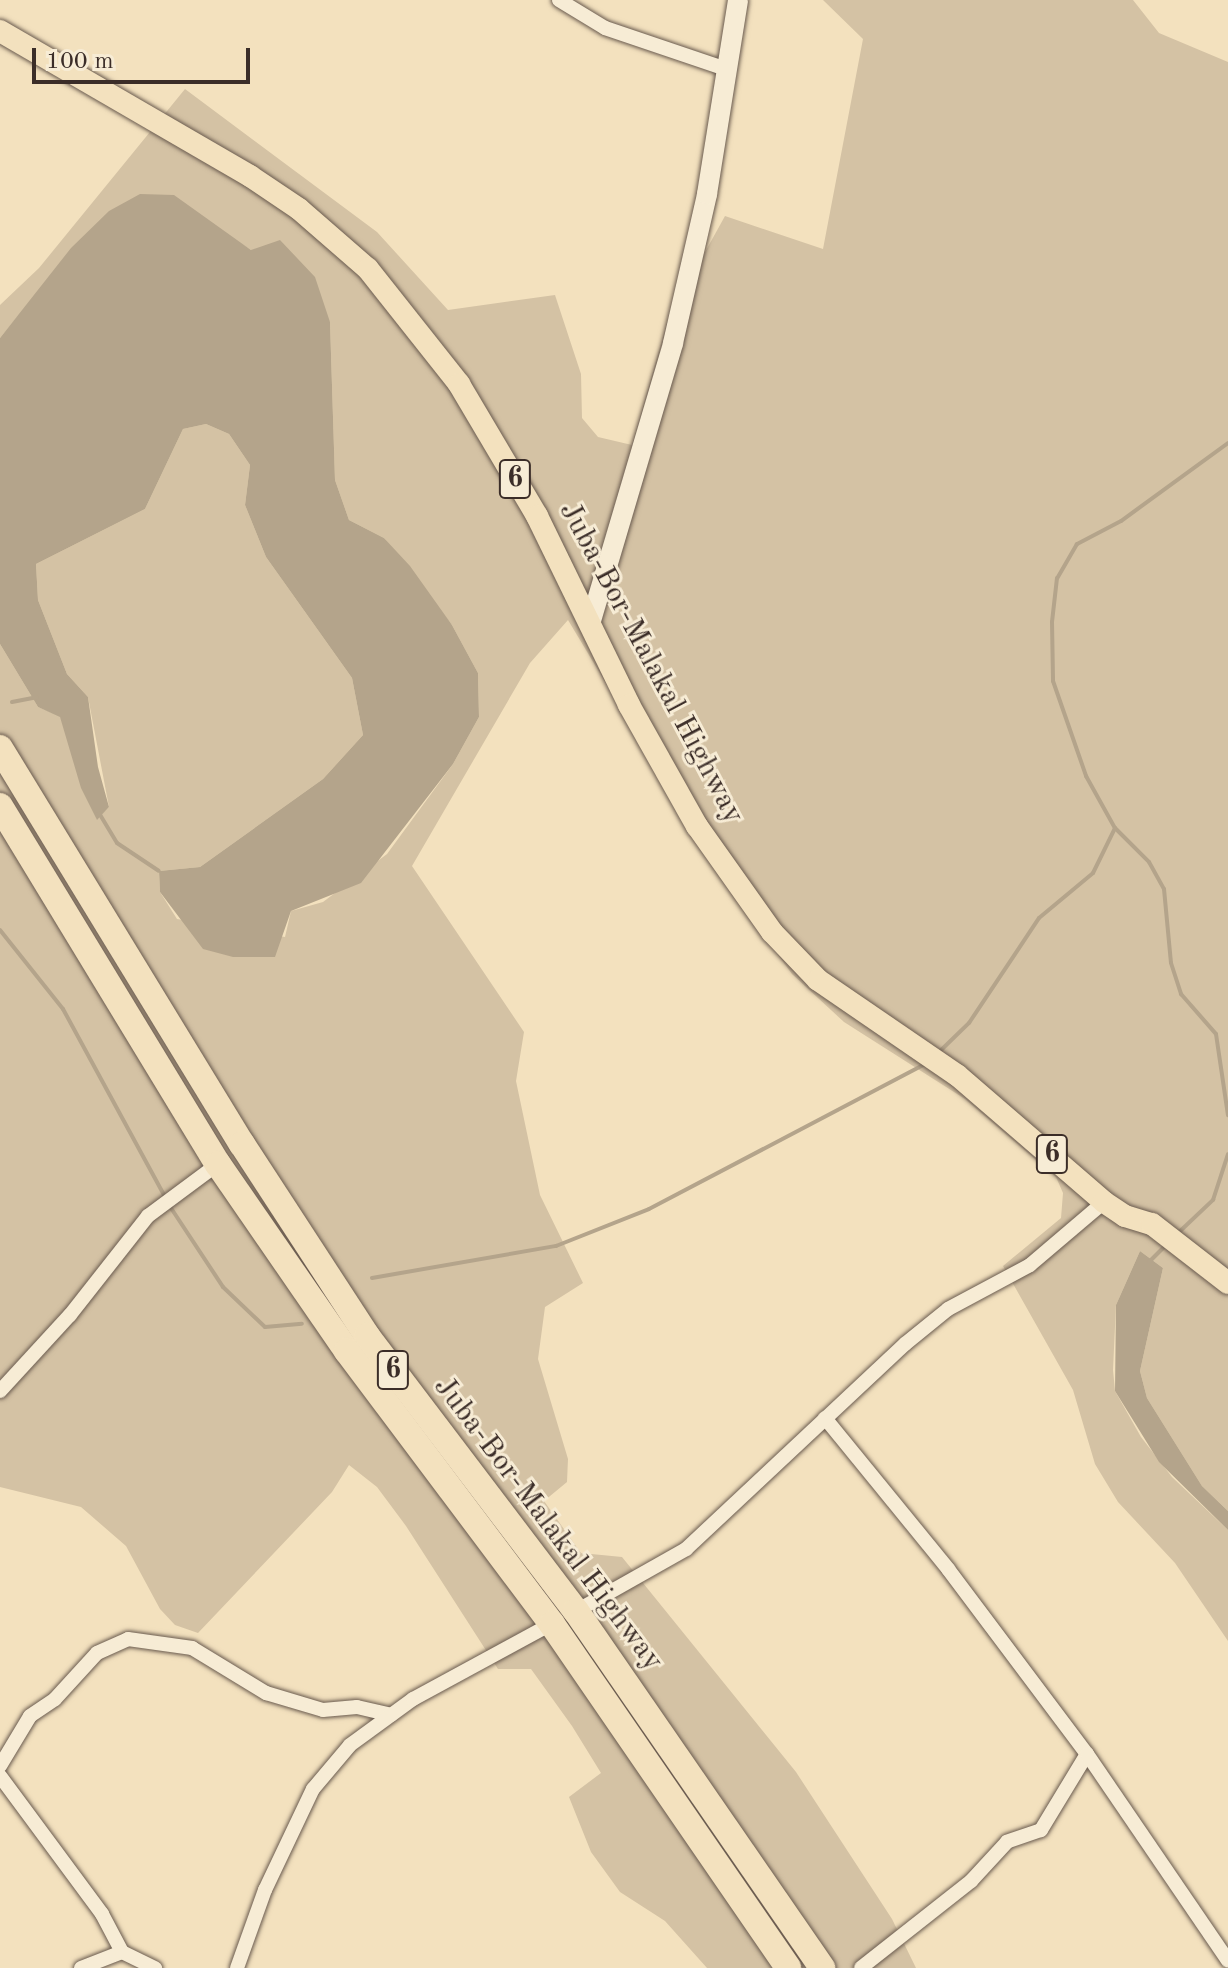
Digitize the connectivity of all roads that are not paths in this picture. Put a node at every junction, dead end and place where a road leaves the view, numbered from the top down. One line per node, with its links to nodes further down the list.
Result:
1 (559, 0): 4 (street)
2 (738, 0): 4 (street)
3 (0, 31): 5 (main road, Juba-Bor-Malakal Highway / 6)
4 (729, 70): 5 (street)
5 (590, 624): 9 (main road, Juba-Bor-Malakal Highway / 6)
6 (0, 748): 13 (highway, Juba-Bor-Malakal Highway / 6)
7 (0, 806): 8 (highway, Juba-Bor-Malakal Highway / 6)
8 (218, 1164): 11 (street); 14 (highway, Juba-Bor-Malakal Highway / 6)
9 (1104, 1202): 10 (main road, Juba-Bor-Malakal Highway / 6); 12 (street)
10 (1228, 1283)
11 (0, 1391)
12 (825, 1418): 13 (street); 16 (street)
13 (576, 1611): 14 (street); 25 (highway, Juba-Bor-Malakal Highway / 6)
14 (552, 1624): 15 (street); 24 (highway, Juba-Bor-Malakal Highway / 6)
15 (391, 1715): 17 (street); 23 (street)
16 (1087, 1754): 20 (street); 26 (street)
17 (0, 1766)
18 (0, 1776): 19 (street)
19 (122, 1952): 21 (street); 22 (street)
20 (1228, 1961)
21 (81, 1968)
22 (155, 1968)
23 (237, 1968)
24 (788, 1968)
25 (822, 1968)
26 (861, 1968)

